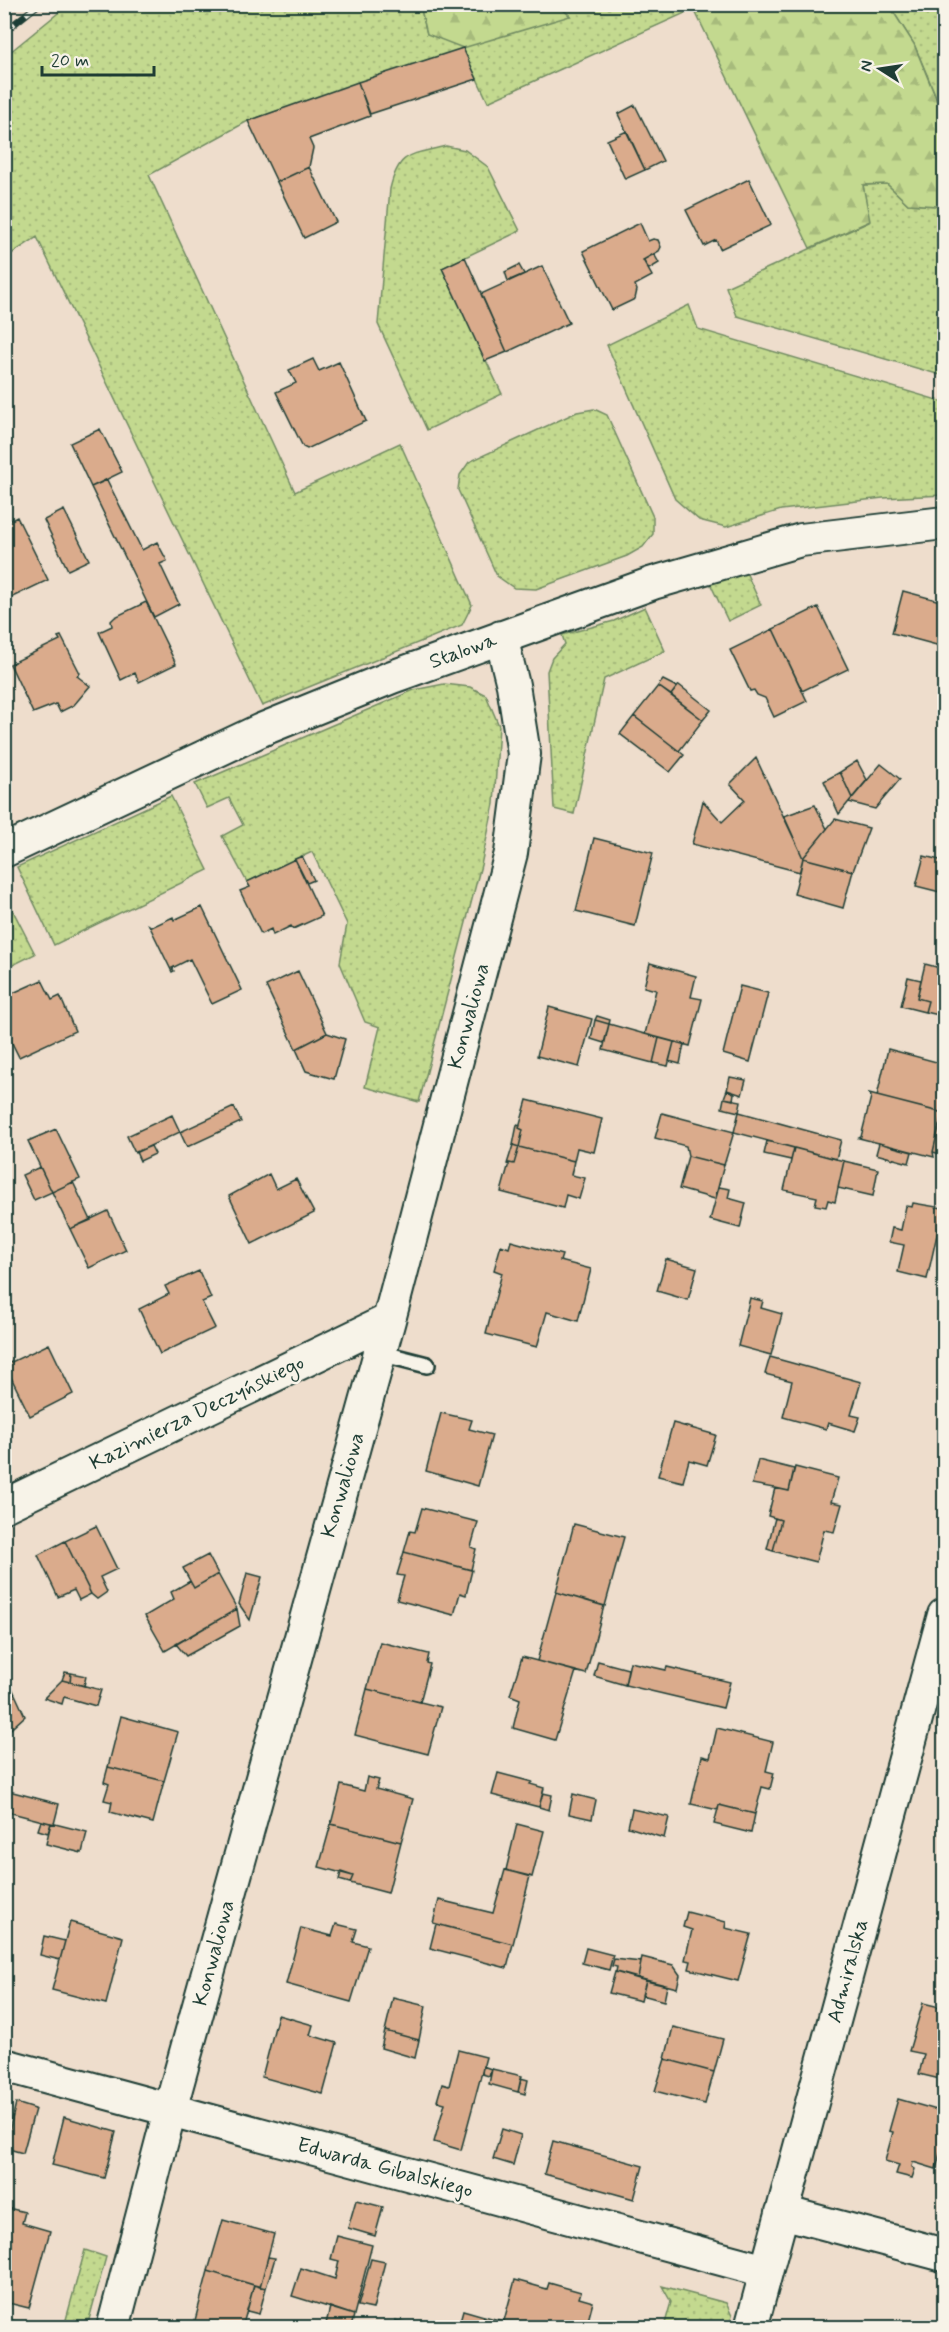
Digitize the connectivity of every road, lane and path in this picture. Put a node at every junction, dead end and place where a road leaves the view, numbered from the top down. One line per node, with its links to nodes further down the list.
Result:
1 (945, 523): 2 (street, Stalowa)
2 (501, 637): 3 (street, Stalowa); 4 (street, Konwaliowa)
3 (4, 851)
4 (389, 1320): 5 (street, Konwaliowa); 7 (street, Kazimierza Deczyńskiego)
5 (380, 1353): 6 (lane); 10 (street, Konwaliowa)
6 (427, 1365)
7 (4, 1506)
8 (945, 1615): 11 (street, Admiralska)
9 (4, 2065): 10 (street, Edwarda Gibalskiego)
10 (170, 2110): 13 (street, Edwarda Gibalskiego); 14 (street, Konwaliowa)
11 (782, 2212): 12 (street); 13 (street, Admiralska)
12 (945, 2254)
13 (766, 2271): 15 (street, Admiralska)
14 (113, 2328)
15 (751, 2328)

